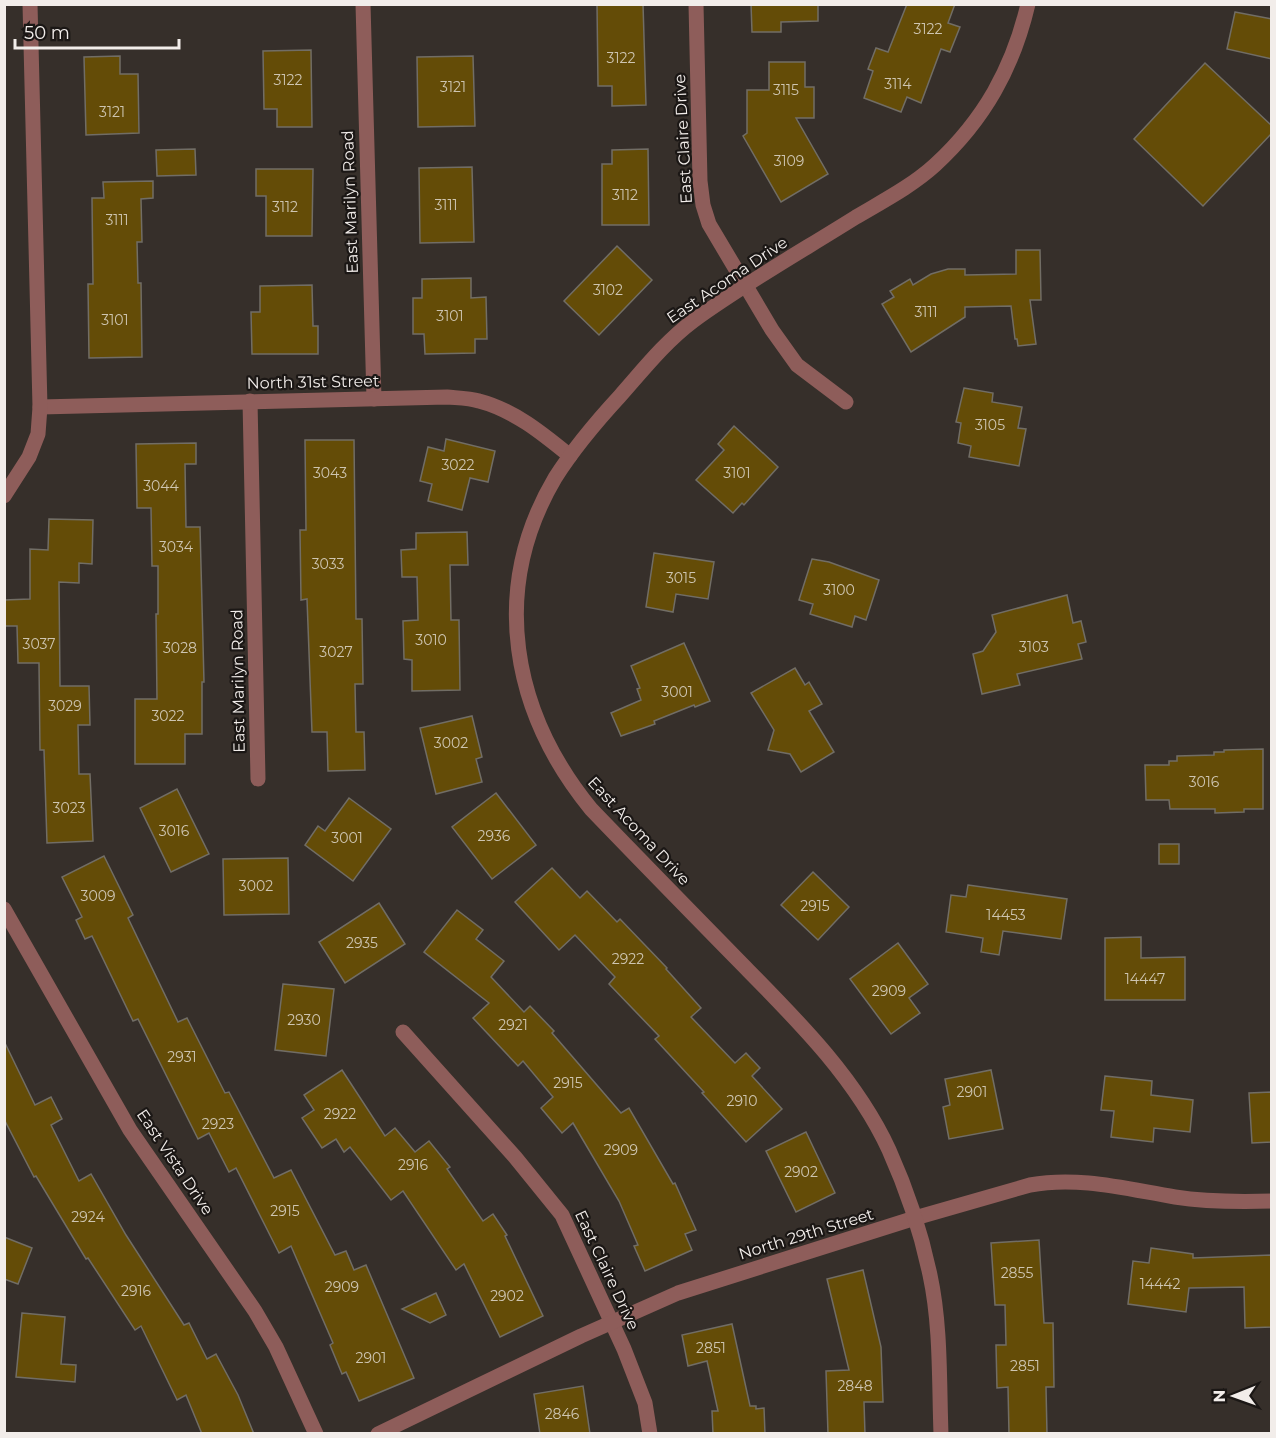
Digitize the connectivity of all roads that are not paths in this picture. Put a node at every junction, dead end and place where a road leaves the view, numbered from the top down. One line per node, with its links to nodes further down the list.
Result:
1 (30, 4): 9 (street)
2 (363, 4): 6 (street, East Marilyn Road)
3 (696, 4): 5 (street, East Claire Drive)
4 (1028, 4): 5 (street, East Acoma Drive)
5 (745, 286): 8 (street, East Claire Drive); 10 (street, East Acoma Drive)
6 (374, 399): 7 (street, North 31st Street); 10 (street, North 31st Street)
7 (249, 401): 9 (street, North 31st Street); 12 (street, East Marilyn Road)
8 (846, 402)
9 (40, 407): 11 (street)
10 (570, 456): 16 (street, East Acoma Drive)
11 (4, 496)
12 (258, 779)
13 (4, 909): 18 (street, East Vista Drive)
14 (403, 1032): 17 (street, East Claire Drive)
15 (1272, 1201): 16 (street, North 29th Street)
16 (915, 1218): 17 (street, North 29th Street); 21 (street, East Acoma Drive)
17 (612, 1322): 19 (street, North 29th Street); 20 (street, East Claire Drive)
18 (316, 1434)
19 (378, 1434)
20 (650, 1434)
21 (941, 1434)

